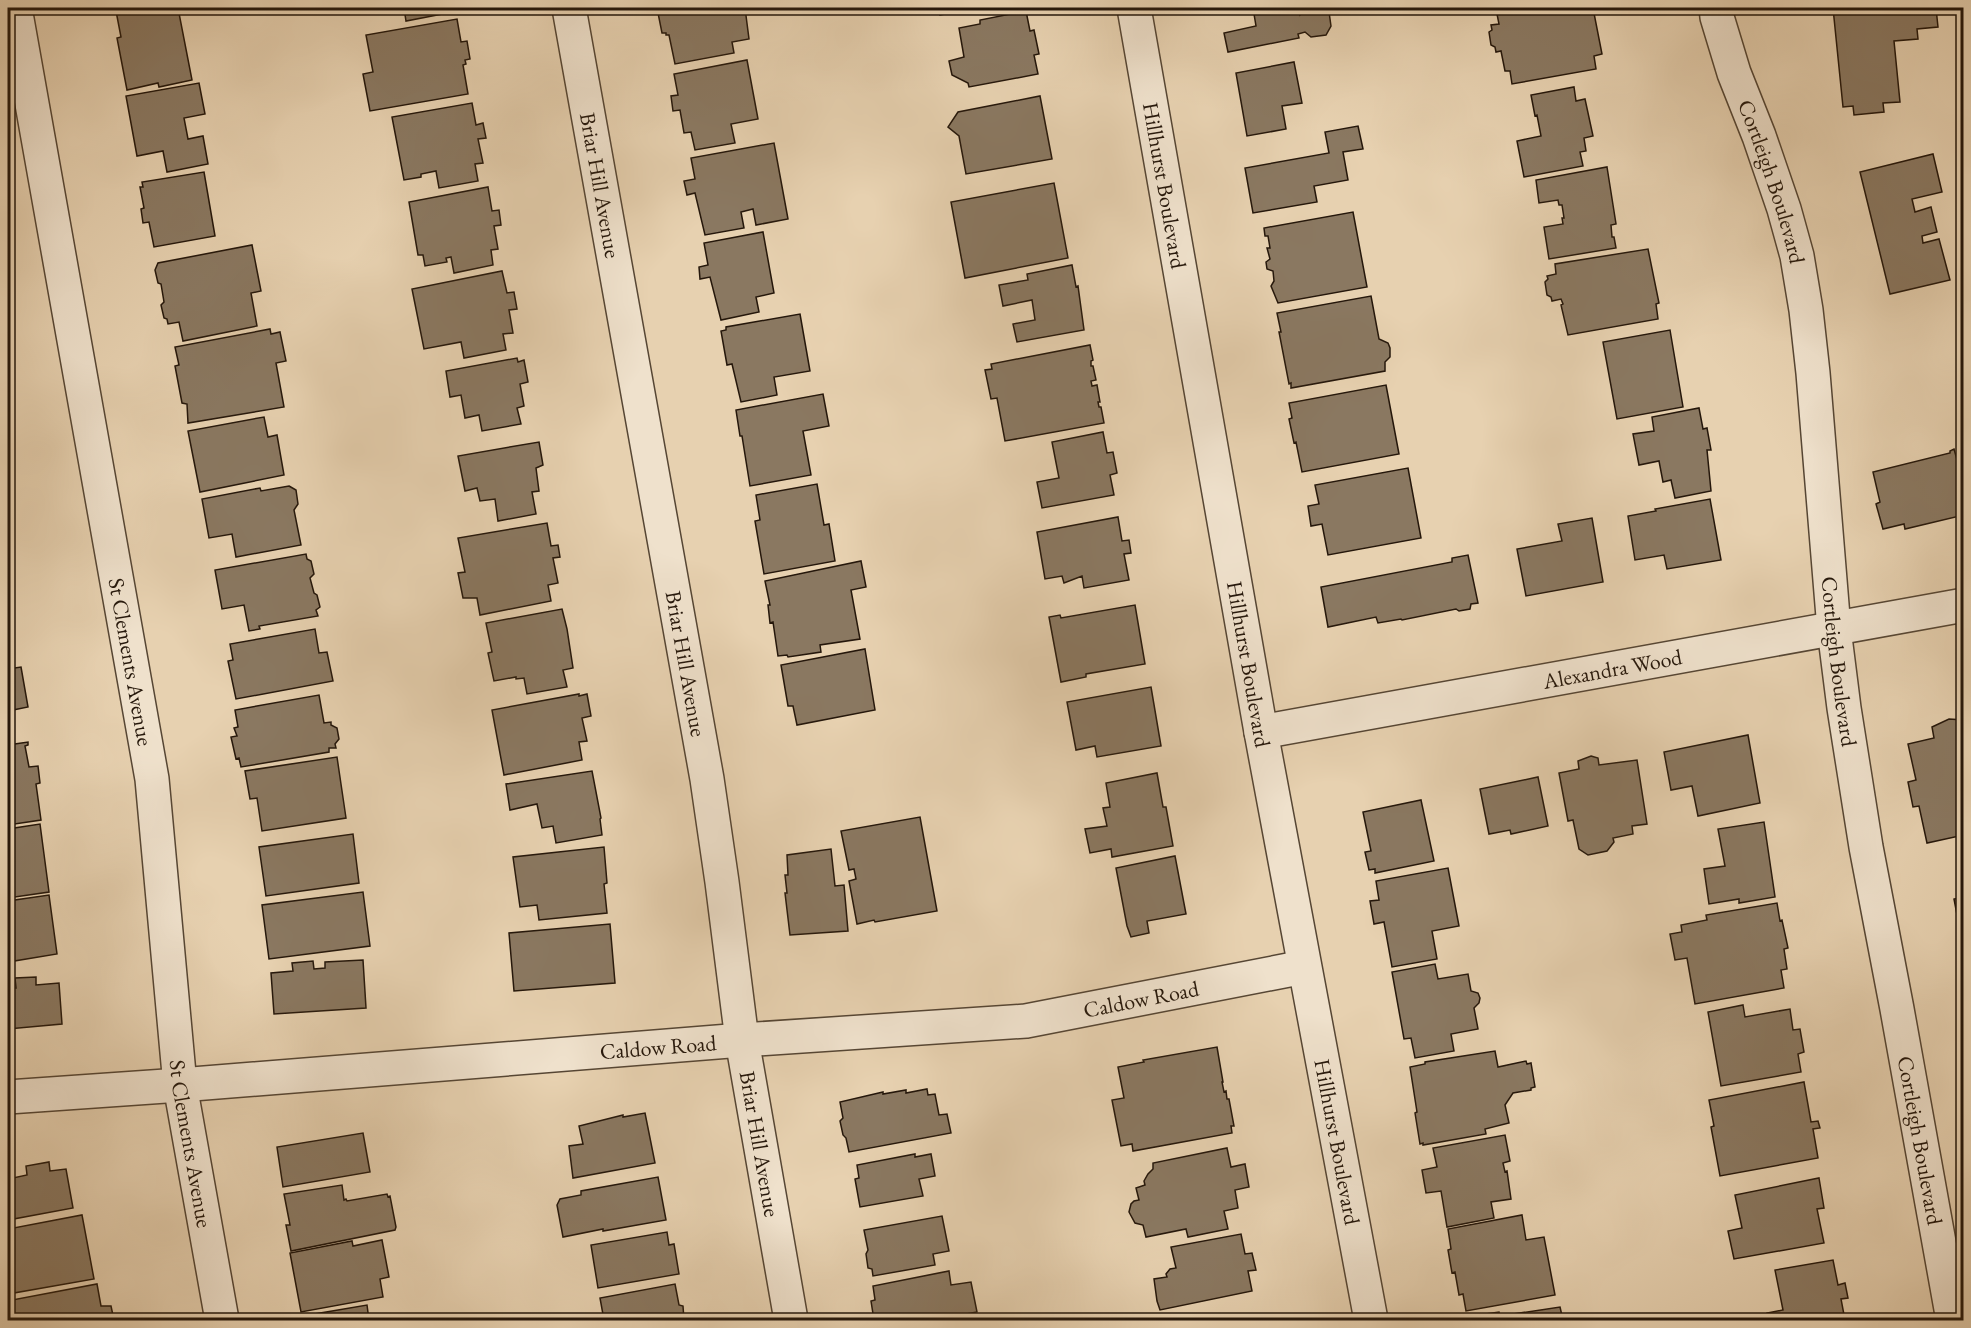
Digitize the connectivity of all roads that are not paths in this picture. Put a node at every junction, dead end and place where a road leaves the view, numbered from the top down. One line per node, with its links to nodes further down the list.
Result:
1 (15, 8): 10 (street, St Clements Avenue)
2 (568, 8): 9 (street, Briar Hill Avenue)
3 (1134, 8): 7 (street, Hillhurst Boulevard)
4 (1716, 8): 6 (street, Cortleigh Boulevard)
5 (1964, 605): 6 (street, Alexandra Wood)
6 (1834, 629): 7 (street, Alexandra Wood); 15 (street, Cortleigh Boulevard)
7 (1261, 732): 8 (street, Hillhurst Boulevard)
8 (1304, 967): 9 (street, Caldow Road); 14 (street, Hillhurst Boulevard)
9 (742, 1040): 10 (street, Caldow Road); 13 (street, Briar Hill Avenue)
10 (180, 1085): 11 (street, Caldow Road); 12 (street, St Clements Avenue)
11 (8, 1097)
12 (222, 1320)
13 (791, 1320)
14 (1371, 1320)
15 (1953, 1320)

